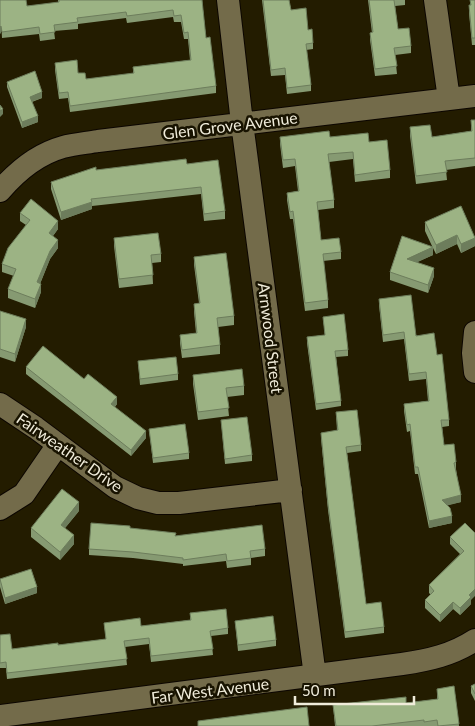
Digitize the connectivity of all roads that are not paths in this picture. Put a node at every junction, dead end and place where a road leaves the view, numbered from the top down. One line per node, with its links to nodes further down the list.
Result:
1 (228, 0): 5 (street, Arnwood Street)
2 (435, 0): 4 (street)
3 (475, 96): 4 (street, Glen Grove Avenue)
4 (448, 99): 5 (street, Glen Grove Avenue)
5 (242, 124): 6 (street, Glen Grove Avenue); 11 (street, Arnwood Street)
6 (0, 190)
7 (475, 332): 8 (street)
8 (475, 372)
9 (0, 404): 10 (street, Fairweather Drive)
10 (57, 446): 11 (street, Fairweather Drive); 12 (street)
11 (290, 490): 14 (street, Arnwood Street)
12 (0, 509)
13 (475, 640): 14 (street, Far West Avenue)
14 (315, 676): 15 (street, Far West Avenue)
15 (0, 716)

